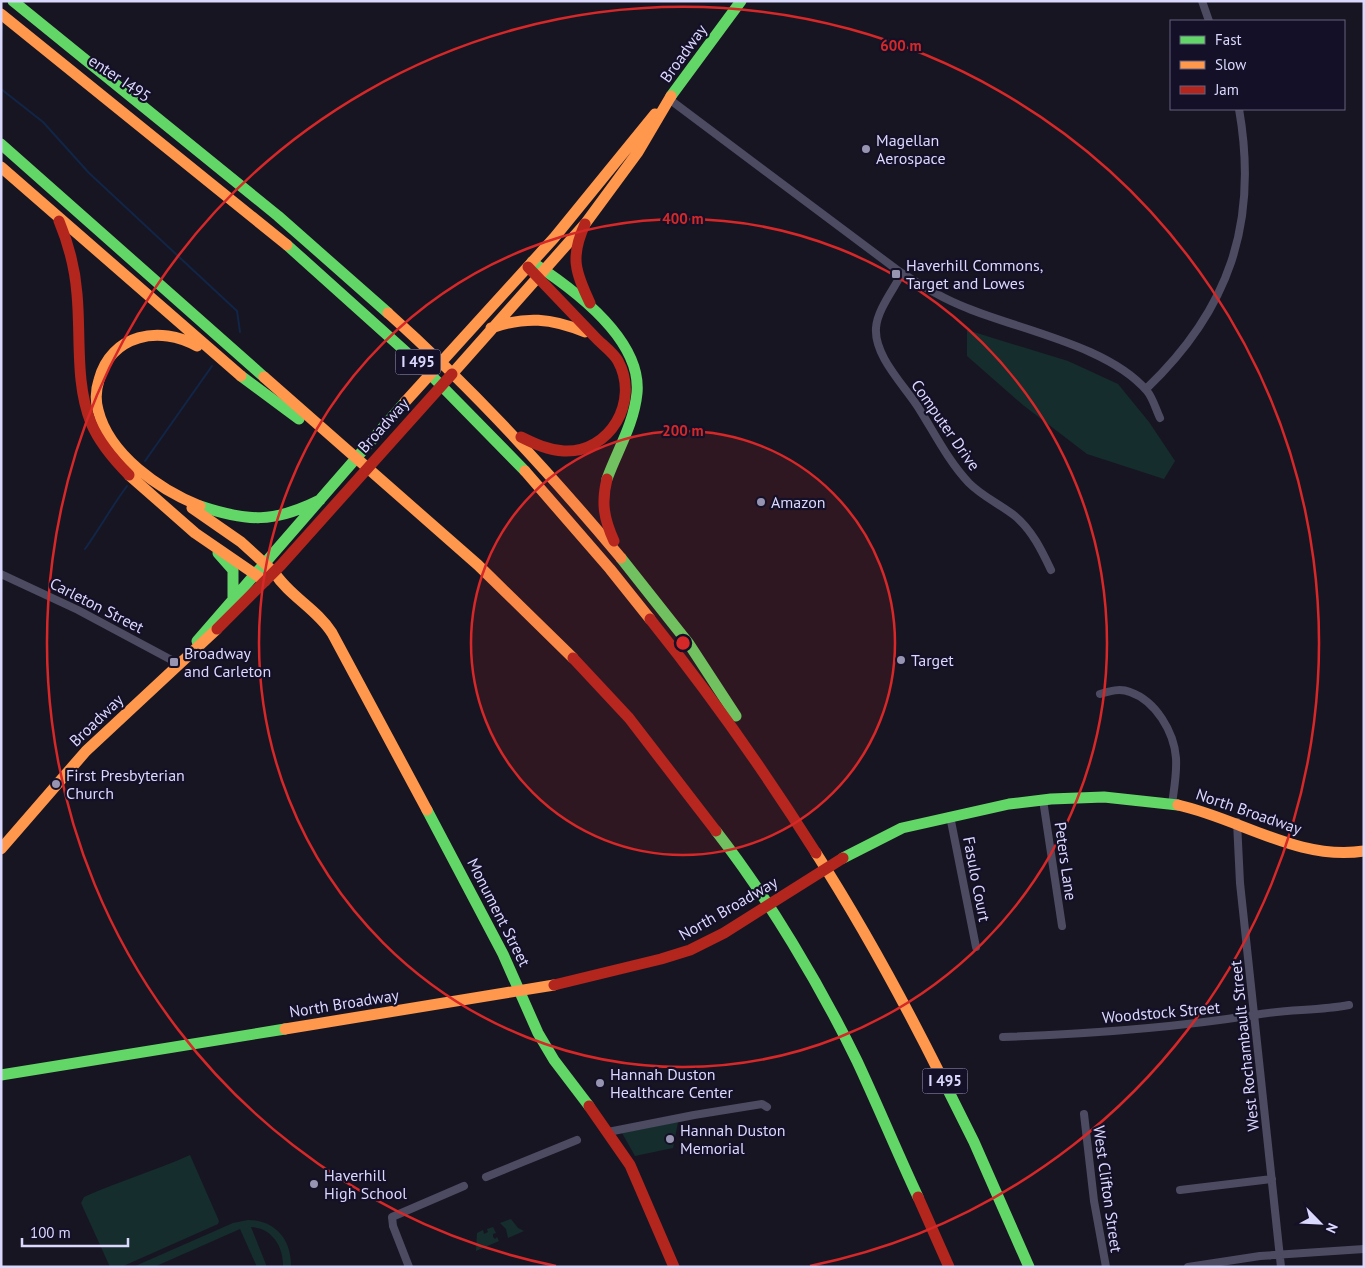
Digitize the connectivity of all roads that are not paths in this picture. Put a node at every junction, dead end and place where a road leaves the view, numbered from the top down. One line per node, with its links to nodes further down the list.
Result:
1 (12, 1): 10 (main road)
2 (741, 1): 7 (main road, Broadway)
3 (1202, 1): 5 (street)
4 (1, 14): 6 (main road, I 495)
5 (1209, 20)
6 (33, 40): 10 (main road, enter I495); 37 (main road, I 495)
7 (669, 99): 13 (main road, Broadway); 14 (main road, Broadway); 16 (street)
8 (1239, 110): 21 (street)
9 (1, 144): 24 (main road)
10 (188, 144): 23 (main road)
11 (1, 167): 12 (main road)
12 (54, 213): 20 (main road); 27 (main road)
13 (585, 224): 15 (main road, Broadway); 17 (main road)
14 (530, 264): 15 (main road); 26 (main road, Broadway)
15 (541, 274): 17 (main road); 18 (main road, Broadway); 19 (main road)
16 (902, 274): 21 (street); 30 (street, Computer Drive)
17 (595, 313): 28 (main road)
18 (491, 328): 19 (main road); 32 (main road, Broadway)
19 (598, 338): 23 (main road)
20 (222, 361): 24 (main road); 25 (main road)
21 (1146, 389): 22 (street)
22 (1160, 418)
23 (508, 429): 28 (main road)
24 (363, 465): 63 (main road)
25 (180, 497): 26 (main road); 29 (main road)
26 (320, 500): 29 (main road, Broadway)
27 (209, 543): 29 (main road); 34 (main road)
28 (619, 554): 37 (main road)
29 (261, 568): 32 (main road, Monument Street); 33 (main road); 34 (main road, Broadway)
30 (1051, 570)
31 (1, 574): 35 (street, Carleton Street)
32 (276, 577): 33 (main road, Broadway); 46 (main road, Monument Street)
33 (266, 581): 35 (main road, Broadway)
34 (233, 597): 35 (main road, Broadway)
35 (179, 664): 42 (main road, Broadway)
36 (1100, 694): 39 (street)
37 (768, 776): 64 (main road, I 495)
38 (1043, 800): 39 (main road, North Broadway); 40 (main road, North Broadway); 44 (street, Peters Lane)
39 (1172, 804): 41 (main road, North Broadway)
40 (950, 816): 45 (street, Fasulo Court); 46 (main road, North Broadway)
41 (1237, 822): 43 (main road, North Broadway); 48 (street, West Rochambault Street)
42 (1, 850)
43 (1364, 851)
44 (1062, 926)
45 (976, 947)
46 (522, 993): 50 (main road, North Broadway); 53 (main road, Monument Street)
47 (1349, 1005): 48 (street, Woodstock Street)
48 (1255, 1014): 49 (street, Woodstock Street); 56 (street, West Rochambault Street)
49 (1003, 1036)
50 (1, 1074)
51 (767, 1107): 53 (street)
52 (1084, 1114): 65 (street, West Clifton Street)
53 (608, 1132): 62 (main road, Monument Street)
54 (577, 1140): 55 (street)
55 (486, 1177)
56 (1272, 1179): 58 (street); 60 (street, West Rochambault Street)
57 (464, 1186): 61 (street)
58 (1180, 1190)
59 (1364, 1249): 60 (street)
60 (1280, 1255): 66 (street); 67 (street, West Rochambault Street)
61 (409, 1267)
62 (674, 1267)
63 (949, 1267)
64 (1029, 1267)
65 (1106, 1267)
66 (1188, 1267)
67 (1281, 1267)

